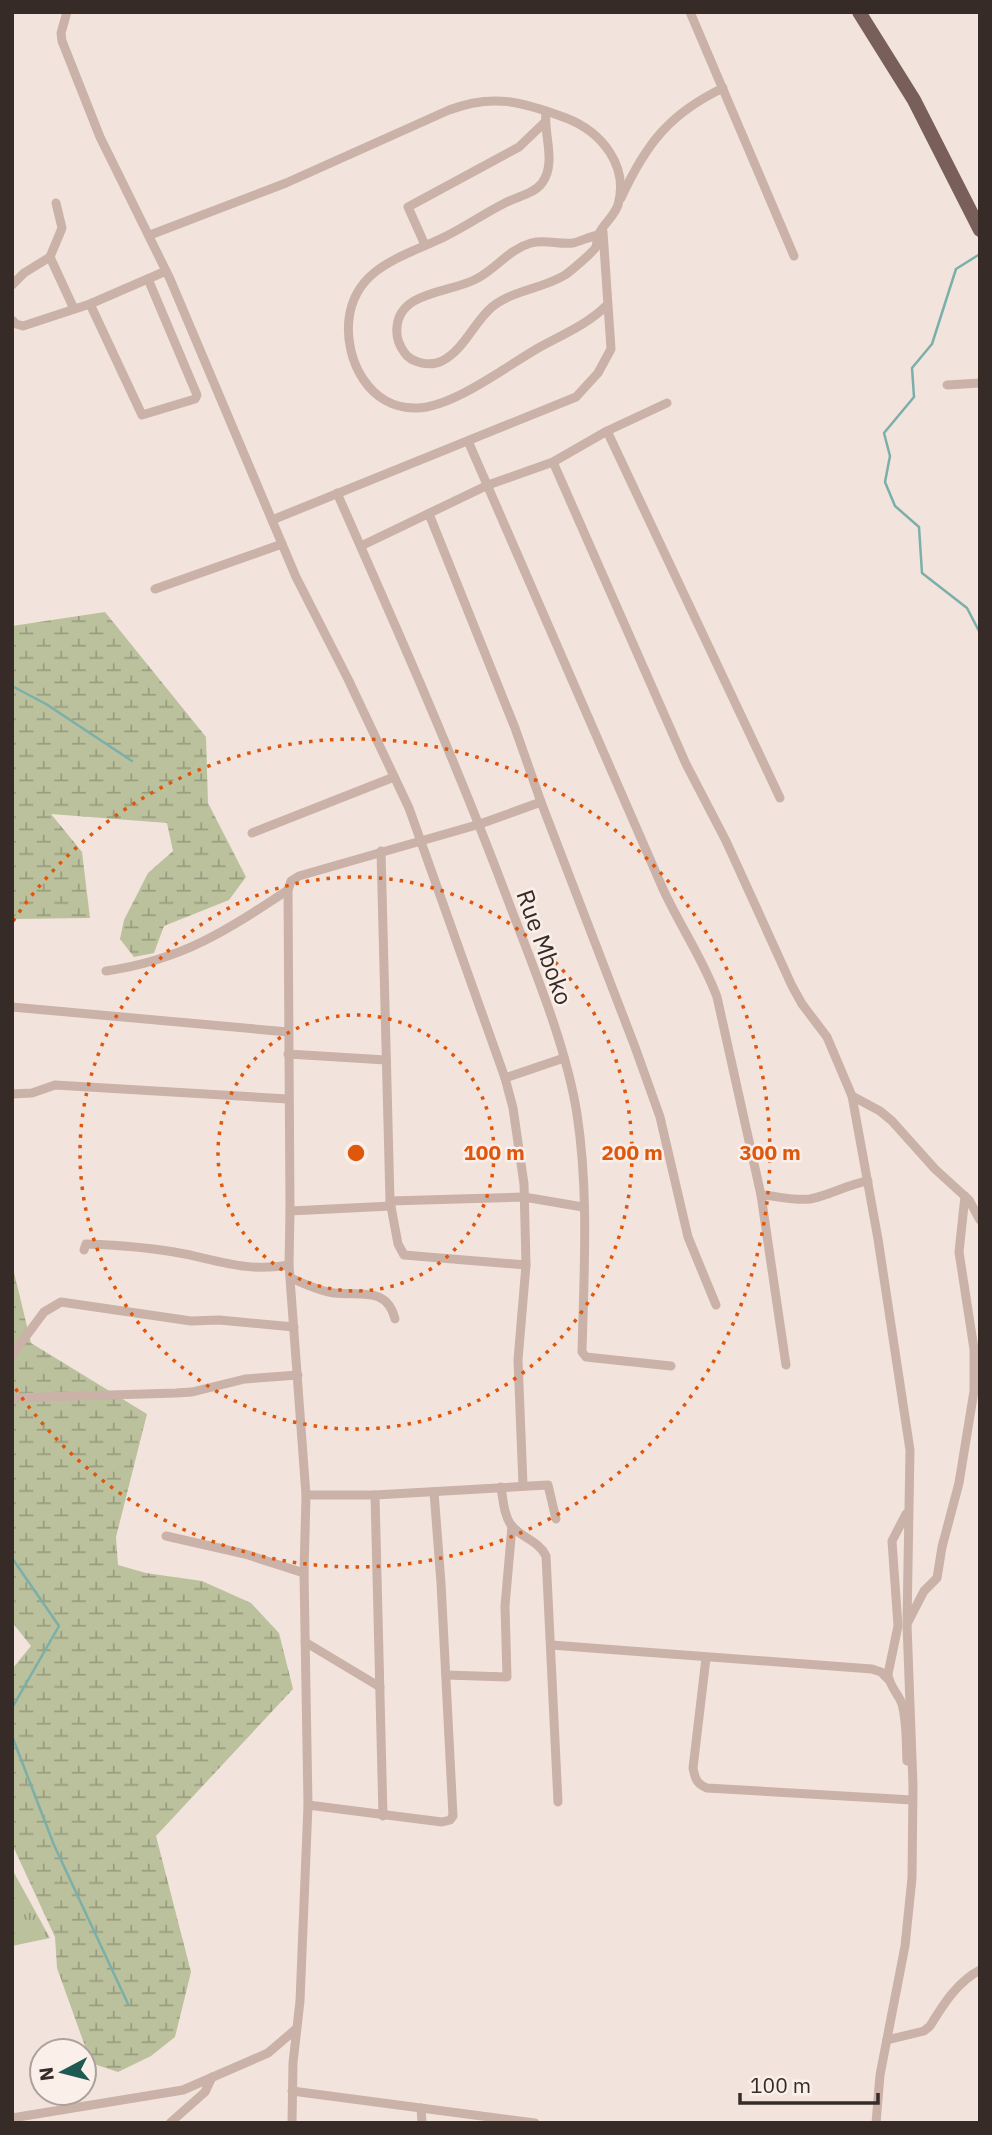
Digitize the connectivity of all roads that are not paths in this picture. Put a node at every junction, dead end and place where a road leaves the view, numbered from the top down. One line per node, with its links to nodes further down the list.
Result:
1 (67, 12): 11 (street)
2 (690, 12): 4 (street)
3 (859, 12): 9 (main road)
4 (723, 88): 8 (street); 14 (street)
5 (546, 111): 6 (street); 8 (street); 11 (street)
6 (544, 123): 13 (street); 13 (street)
7 (56, 203): 15 (street)
8 (618, 206): 10 (street)
9 (980, 230)
10 (600, 233): 12 (street); 16 (street); 21 (street)
11 (150, 235): 17 (street)
12 (572, 243): 16 (street); 16 (street)
13 (425, 245): 21 (street)
14 (794, 256)
15 (50, 257): 19 (street); 22 (street)
16 (579, 261)
17 (166, 271): 18 (street); 33 (street)
18 (148, 279): 20 (street); 20 (street)
19 (12, 285)
20 (90, 304): 22 (street)
21 (607, 305): 28 (street)
22 (74, 309): 23 (street)
23 (12, 320)
24 (980, 383): 25 (street)
25 (947, 385)
26 (667, 402): 27 (street)
27 (607, 431): 29 (street); 38 (street)
28 (468, 441): 30 (street); 31 (street)
29 (553, 462): 30 (street); 53 (street)
30 (488, 485): 32 (street); 56 (street)
31 (337, 494): 33 (street); 35 (street, Rue Mboko)
32 (429, 514): 35 (street); 39 (street)
33 (272, 520): 34 (street)
34 (282, 544): 36 (street); 37 (street)
35 (361, 547): 40 (street, Rue Mboko)
36 (155, 589)
37 (394, 777): 41 (street); 42 (street)
38 (780, 798)
39 (541, 802): 40 (street); 67 (street)
40 (480, 824): 42 (street); 49 (street, Rue Mboko)
41 (252, 833)
42 (422, 839): 43 (street); 51 (street)
43 (381, 851): 44 (street); 50 (street)
44 (288, 890): 45 (street); 47 (street)
45 (106, 971)
46 (12, 1007): 47 (street)
47 (288, 1032): 48 (street)
48 (288, 1054): 50 (street); 54 (street)
49 (564, 1058): 51 (street); 60 (street, Rue Mboko)
50 (386, 1060): 59 (street)
51 (505, 1078): 58 (street)
52 (12, 1094): 54 (street)
53 (852, 1096): 55 (street); 57 (street)
54 (288, 1099): 61 (street)
55 (869, 1181): 56 (street); 80 (street)
56 (761, 1195): 71 (street)
57 (965, 1196): 62 (street); 85 (street)
58 (524, 1197): 59 (street); 60 (street); 65 (street)
59 (391, 1204): 61 (street); 65 (street)
60 (583, 1207): 72 (street, Rue Mboko)
61 (290, 1211): 64 (street)
62 (980, 1220)
63 (84, 1250): 64 (street)
64 (289, 1265): 66 (street)
65 (526, 1265): 75 (street)
66 (291, 1278): 68 (street); 69 (street)
67 (716, 1305)
68 (396, 1319)
69 (294, 1326): 70 (street); 73 (street)
70 (12, 1355)
71 (786, 1365)
72 (671, 1366)
73 (298, 1375): 74 (street); 78 (street)
74 (12, 1398)
75 (523, 1485): 76 (street); 81 (street)
76 (501, 1487): 77 (street); 82 (street)
77 (434, 1492): 79 (street); 89 (street)
78 (306, 1495): 79 (street); 84 (street)
79 (375, 1495): 91 (street)
80 (907, 1512): 85 (street); 90 (street)
81 (556, 1519)
82 (512, 1526): 87 (street); 89 (street)
83 (166, 1536): 84 (street)
84 (304, 1573): 86 (street)
85 (907, 1624): 92 (street)
86 (305, 1642): 91 (street); 95 (street)
87 (551, 1645): 88 (street); 94 (street)
88 (706, 1658): 90 (street); 93 (street)
89 (446, 1675): 96 (street)
90 (889, 1680): 92 (street)
91 (380, 1687): 96 (street)
92 (913, 1786): 93 (street)
93 (912, 1800): 99 (street)
94 (558, 1802)
95 (308, 1805): 96 (street); 98 (street)
96 (383, 1816)
97 (980, 1970): 99 (street)
98 (296, 2029): 100 (street); 101 (street)
99 (887, 2040): 109 (street)
100 (212, 2077): 104 (street); 105 (street)
101 (292, 2091): 102 (street); 106 (street)
102 (421, 2109): 107 (street); 108 (street)
103 (12, 2118): 104 (street)
104 (28, 2119)
105 (170, 2123)
106 (292, 2123)
107 (422, 2123)
108 (535, 2123)
109 (876, 2123)

